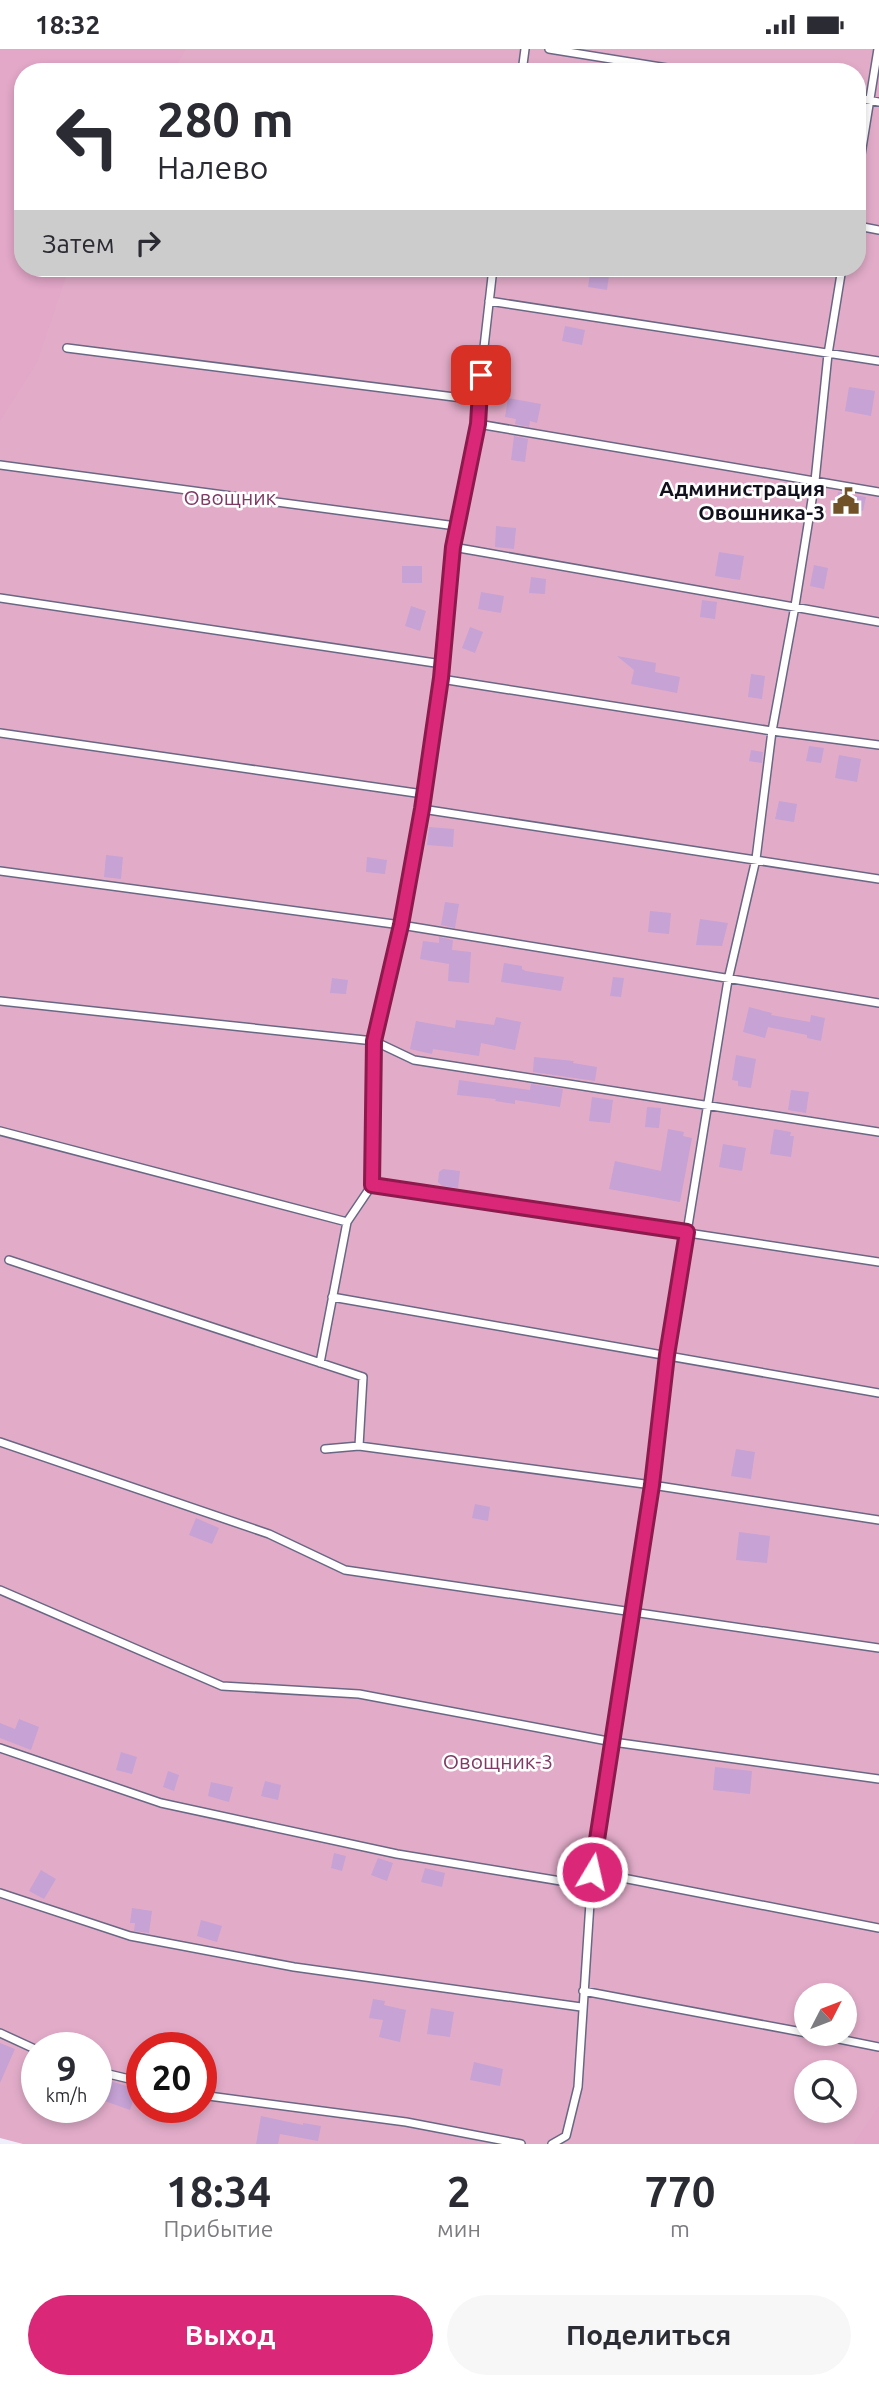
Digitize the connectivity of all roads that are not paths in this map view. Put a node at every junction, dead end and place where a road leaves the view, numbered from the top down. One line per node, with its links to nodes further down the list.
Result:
1 (549, 49): 3 (lane)
2 (878, 49): 5 (lane)
3 (636, 63)
4 (866, 99): 5 (lane)
5 (869, 100): 6 (lane); 7 (lane)
6 (879, 101)
7 (866, 120)
8 (492, 277): 10 (lane)
9 (841, 277): 12 (lane)
10 (489, 301): 12 (lane); 14 (lane)
11 (67, 348): 14 (lane)
12 (828, 354): 13 (lane); 17 (lane)
13 (879, 361)
14 (478, 400): 15 (lane)
15 (478, 424): 17 (lane); 19 (lane)
16 (0, 465): 19 (lane)
17 (815, 481): 18 (lane); 22 (lane)
18 (879, 492)
19 (456, 526): 20 (lane)
20 (453, 547): 22 (lane); 24 (lane)
21 (0, 598): 24 (lane)
22 (795, 606): 23 (lane); 26 (lane)
23 (879, 622)
24 (442, 664): 25 (lane)
25 (441, 678): 26 (lane); 29 (lane)
26 (772, 731): 28 (lane); 31 (lane)
27 (0, 733): 29 (lane)
28 (879, 745)
29 (423, 795): 30 (lane)
30 (422, 809): 31 (lane); 34 (lane)
31 (756, 859): 33 (lane); 35 (lane)
32 (0, 870): 34 (lane)
33 (879, 879)
34 (401, 925): 35 (lane); 38 (lane)
35 (727, 980): 37 (lane); 39 (lane)
36 (0, 1001): 38 (lane)
37 (879, 1003)
38 (374, 1041): 39 (lane); 42 (lane)
39 (707, 1106): 41 (lane); 44 (lane)
40 (0, 1131): 43 (lane)
41 (879, 1132)
42 (372, 1185): 43 (lane); 44 (lane)
43 (347, 1223): 47 (lane)
44 (687, 1232): 46 (lane); 48 (lane)
45 (9, 1260): 49 (lane)
46 (879, 1262)
47 (332, 1297): 48 (lane); 49 (lane)
48 (667, 1355): 50 (lane); 54 (lane)
49 (320, 1363): 52 (lane)
50 (879, 1393)
51 (0, 1442): 57 (lane)
52 (359, 1446): 53 (lane); 54 (lane)
53 (325, 1449)
54 (652, 1485): 55 (lane); 57 (lane)
55 (879, 1520)
56 (0, 1590): 59 (lane)
57 (631, 1611): 58 (lane); 59 (lane)
58 (879, 1648)
59 (613, 1742): 61 (lane); 62 (lane)
60 (0, 1748): 63 (lane)
61 (879, 1779)
62 (592, 1872): 63 (lane); 65 (lane)
63 (591, 1886): 66 (lane)
64 (0, 1893): 67 (lane)
65 (879, 1928)
66 (583, 1991): 67 (lane); 68 (lane)
67 (582, 2007): 75 (lane)
68 (794, 2030)
69 (0, 2033): 70 (lane)
70 (21, 2043)
71 (858, 2043): 72 (lane)
72 (879, 2047)
73 (217, 2097): 74 (lane)
74 (521, 2144)
75 (552, 2144)

